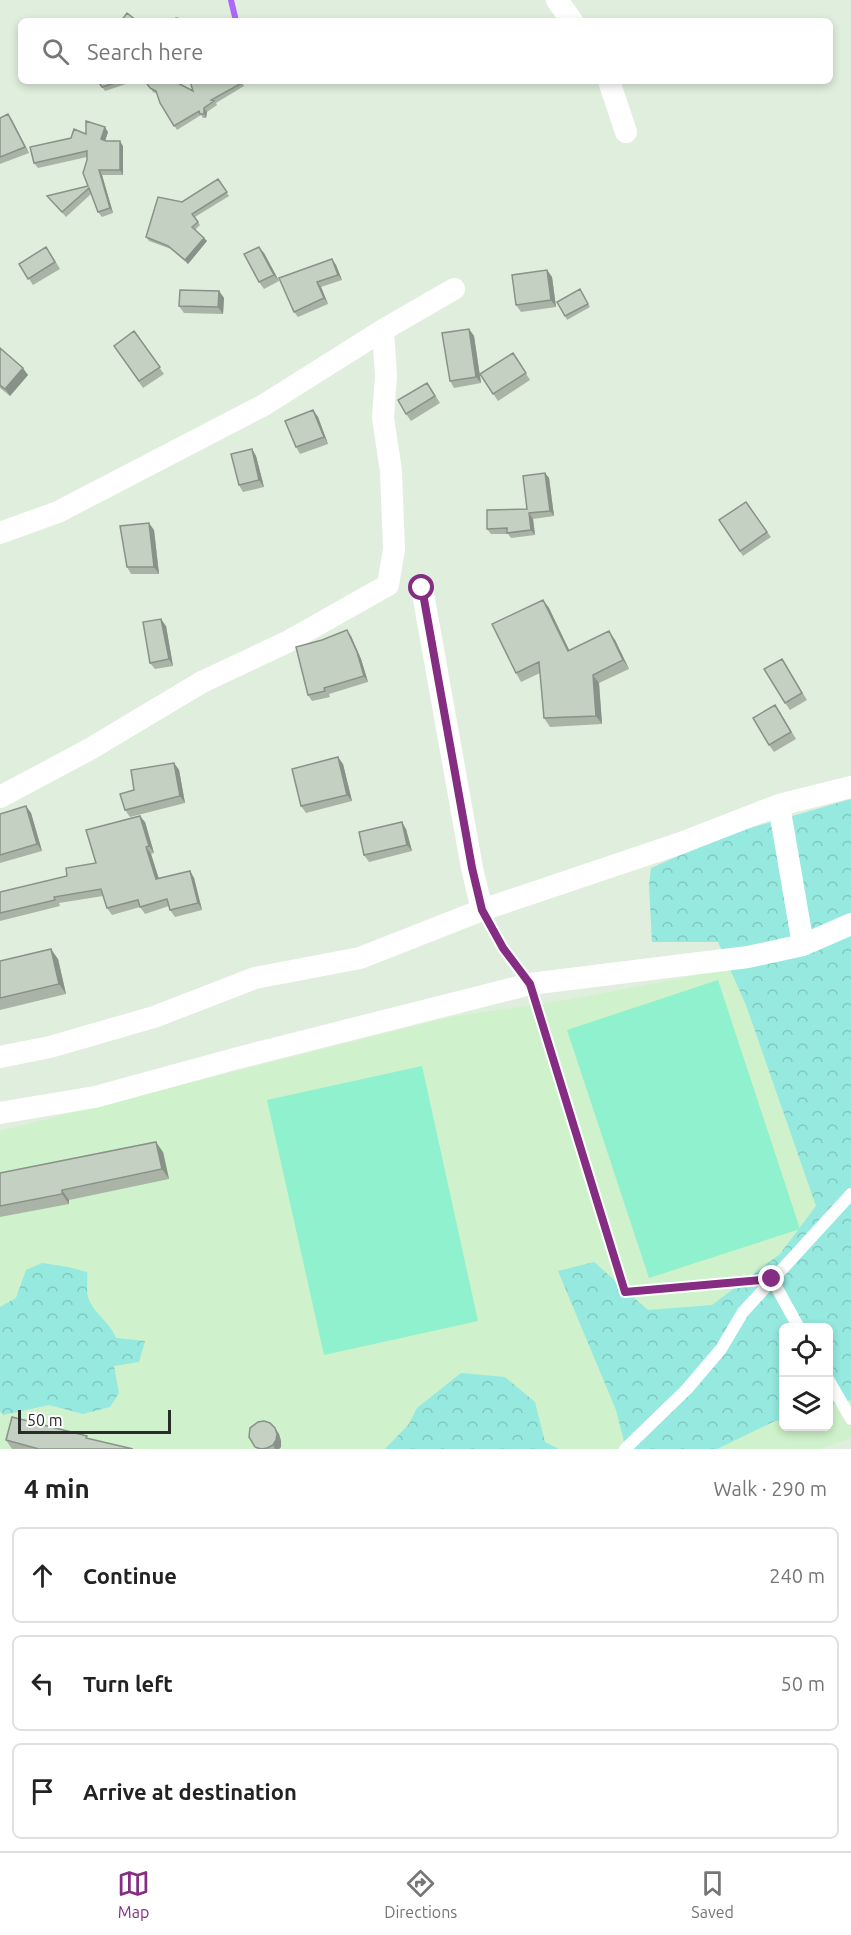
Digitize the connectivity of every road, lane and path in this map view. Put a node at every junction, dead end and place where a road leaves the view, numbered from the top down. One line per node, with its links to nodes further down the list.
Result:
1 (557, 0): 2 (street)
2 (570, 18)
3 (610, 84): 4 (street)
4 (626, 132)
5 (454, 288): 6 (street)
6 (383, 330): 7 (street); 10 (street)
7 (0, 533)
8 (422, 588): 12 (street)
9 (851, 787): 11 (street)
10 (0, 797)
11 (778, 805): 12 (street); 14 (street)
12 (482, 910): 15 (lane); 16 (street)
13 (851, 924): 14 (street)
14 (803, 945): 15 (street)
15 (530, 984): 17 (street); 19 (lane)
16 (0, 1057)
17 (0, 1113)
18 (851, 1194): 19 (lane)
19 (772, 1279): 20 (lane); 23 (lane)
20 (796, 1323)
21 (833, 1388): 22 (lane)
22 (851, 1419)
23 (625, 1449)

